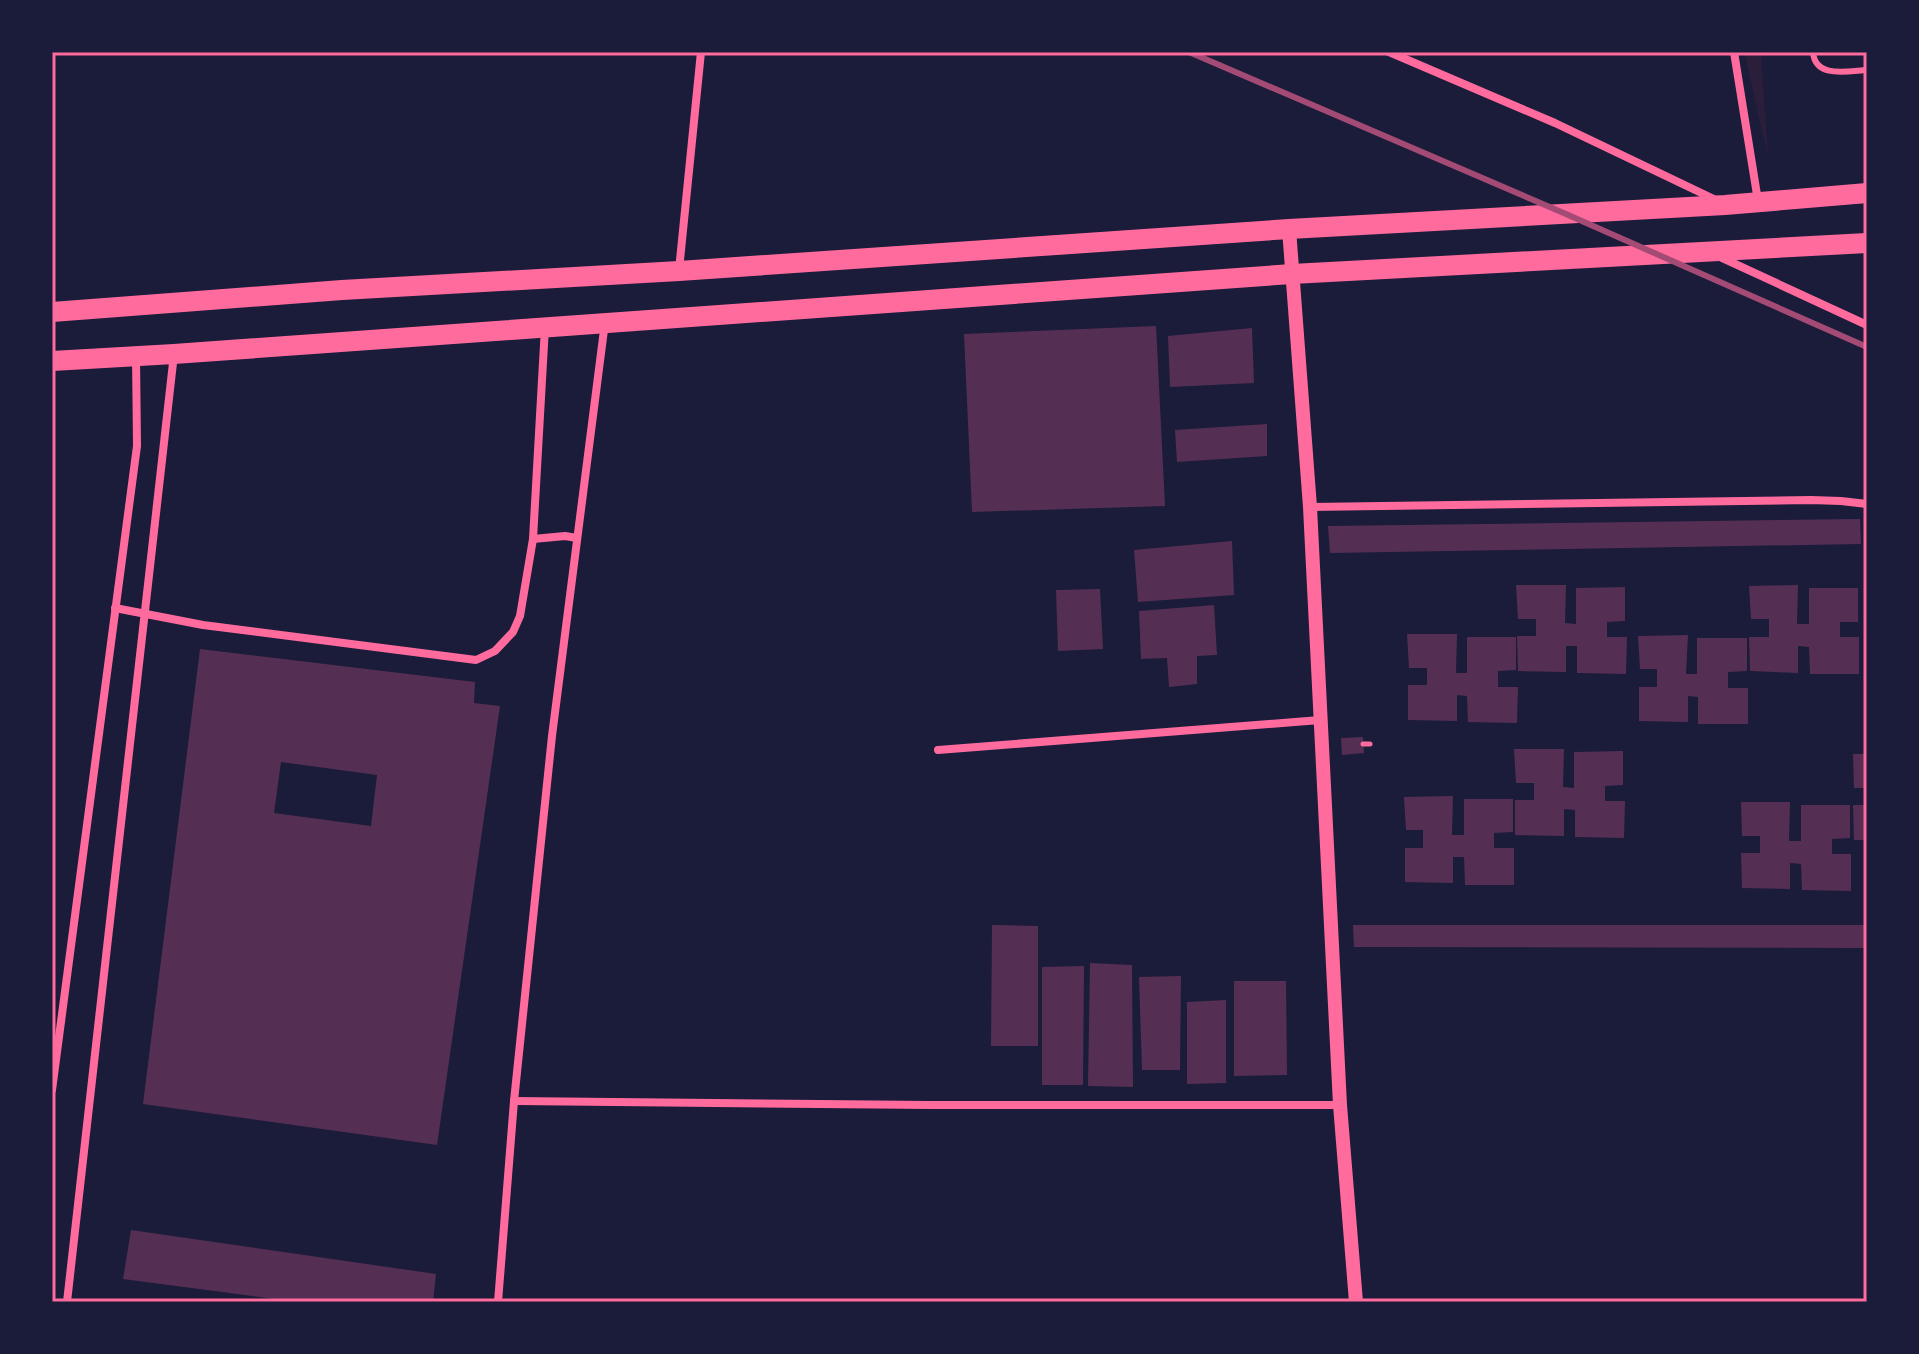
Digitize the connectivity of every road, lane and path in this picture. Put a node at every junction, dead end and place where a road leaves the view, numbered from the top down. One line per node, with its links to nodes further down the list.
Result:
1 (701, 52): 12 (street)
2 (1389, 52): 8 (street)
3 (1734, 52): 7 (street)
4 (1813, 52): 5 (lane)
5 (1867, 70)
6 (1867, 193): 7 (main road)
7 (1758, 201): 8 (main road)
8 (1725, 205): 9 (main road)
9 (1289, 229): 12 (main road); 13 (street)
10 (1867, 243): 11 (main road)
11 (1710, 252): 13 (main road); 16 (street)
12 (679, 271): 14 (main road)
13 (1292, 274): 15 (main road); 22 (street)
14 (52, 312)
15 (605, 322): 17 (main road); 23 (street)
16 (1867, 325)
17 (545, 326): 18 (main road); 24 (street)
18 (174, 354): 19 (main road); 26 (street)
19 (136, 355): 20 (main road); 25 (street)
20 (52, 361)
21 (1867, 504): 22 (street)
22 (1310, 507): 27 (street)
23 (577, 538): 24 (street); 30 (street)
24 (533, 539): 26 (street)
25 (115, 608): 26 (street); 29 (street)
26 (145, 614): 32 (street)
27 (1320, 720): 28 (street); 31 (street)
28 (938, 750)
29 (52, 1090)
30 (514, 1101): 31 (street); 33 (street)
31 (1340, 1105): 34 (street)
32 (67, 1302)
33 (498, 1302)
34 (1356, 1302)

